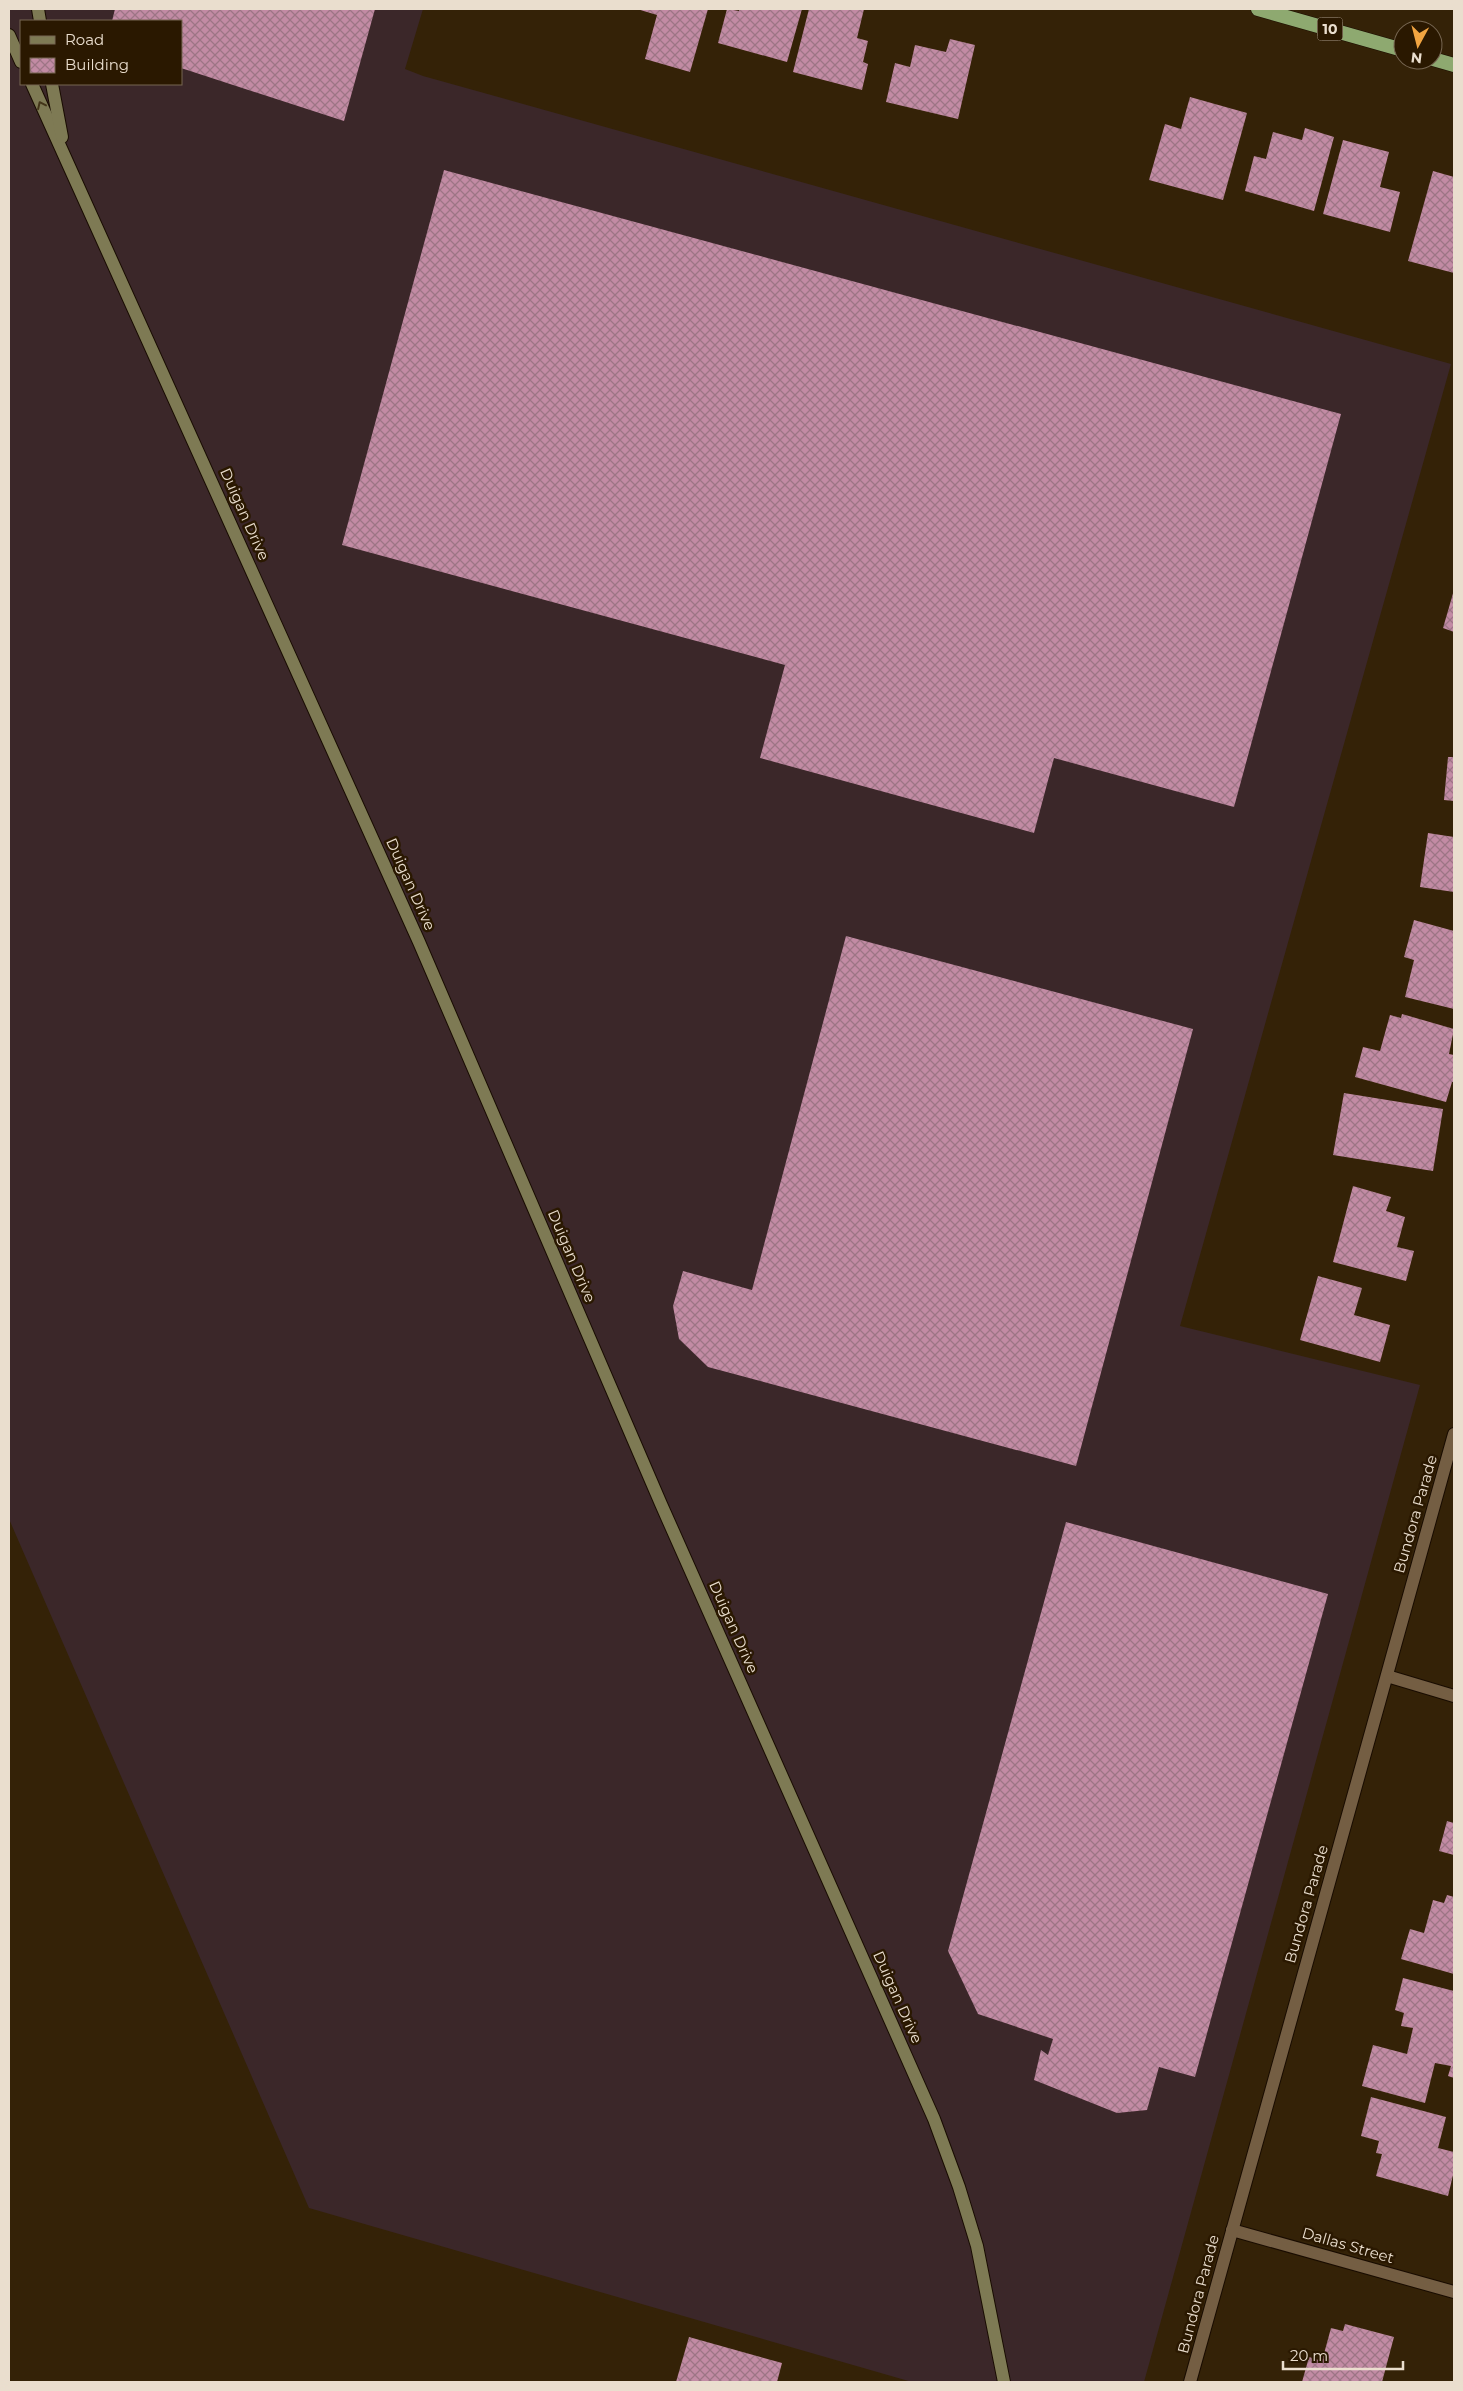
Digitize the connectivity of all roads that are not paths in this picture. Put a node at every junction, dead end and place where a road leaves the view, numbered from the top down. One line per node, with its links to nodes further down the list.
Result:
1 (1258, 9): 3 (highway, 10)
2 (9, 35): 4 (main road)
3 (1393, 47)
4 (20, 60)
5 (32, 85): 7 (main road, Duigan Drive, one-way to 5)
6 (52, 85): 7 (main road, Duigan Drive)
7 (66, 157): 13 (main road, Duigan Drive)
8 (1454, 1434): 9 (street, Bundora Parade)
9 (1387, 1676): 10 (street); 11 (street, Bundora Parade)
10 (1454, 1696)
11 (1232, 2230): 12 (street, Dallas Street); 14 (street, Bundora Parade)
12 (1454, 2292)
13 (1004, 2382)
14 (1190, 2382)

